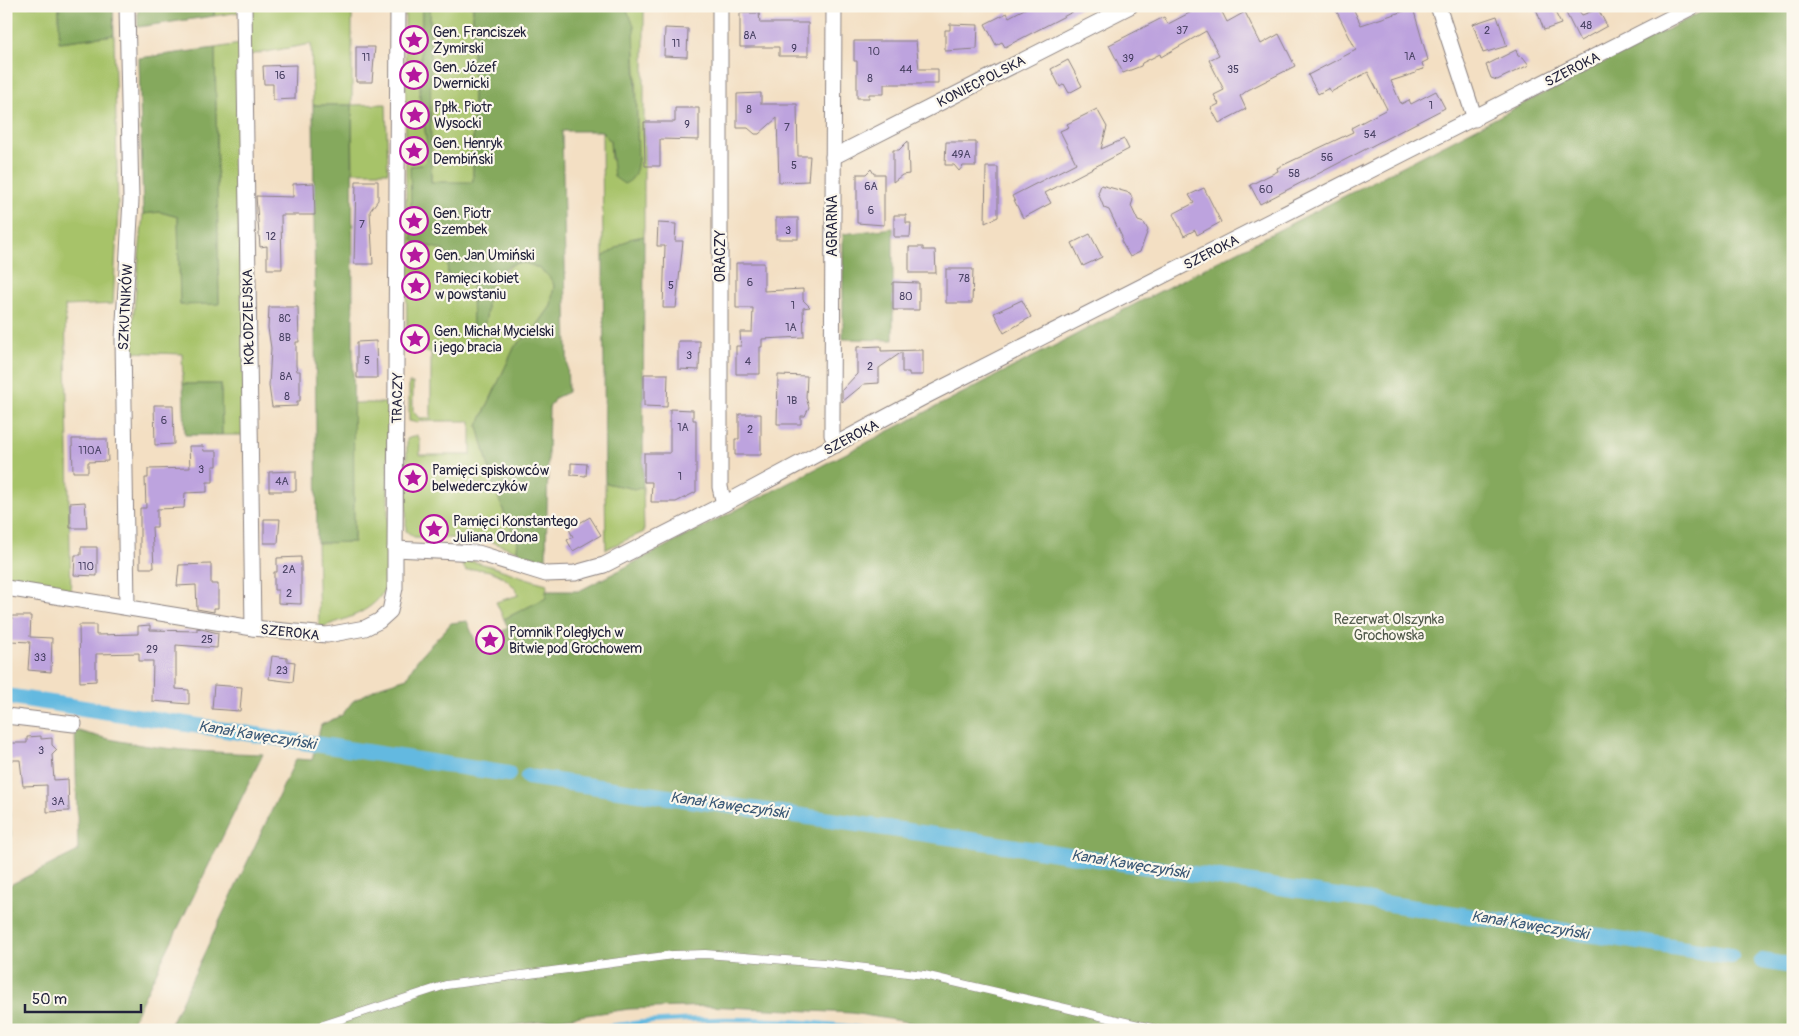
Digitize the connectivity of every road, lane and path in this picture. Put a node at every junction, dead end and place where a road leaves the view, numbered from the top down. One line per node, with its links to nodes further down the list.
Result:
1 (127, 6): 15 (street, SZKUTNIKÓW)
2 (244, 6): 16 (street, KOŁODZIEJSKA)
3 (398, 6): 13 (street, TRACZY)
4 (720, 6): 12 (street, ORACZY)
5 (834, 6): 10 (street, AGRARNA)
6 (1130, 6): 10 (street, KONIECPOLSKA)
7 (1438, 6): 9 (street)
8 (1694, 6): 9 (street, SZEROKA)
9 (1475, 120): 11 (street, SZEROKA)
10 (833, 157): 11 (street, AGRARNA)
11 (836, 445): 12 (street, SZEROKA)
12 (724, 504): 13 (street, SZEROKA)
13 (395, 549): 16 (street, SZEROKA)
14 (6, 588): 15 (street, SZEROKA)
15 (127, 607): 16 (street, SZEROKA)
16 (253, 628)
17 (6, 716): 18 (street)
18 (74, 724)
19 (308, 1030): 20 (lane)
20 (1160, 1030)

